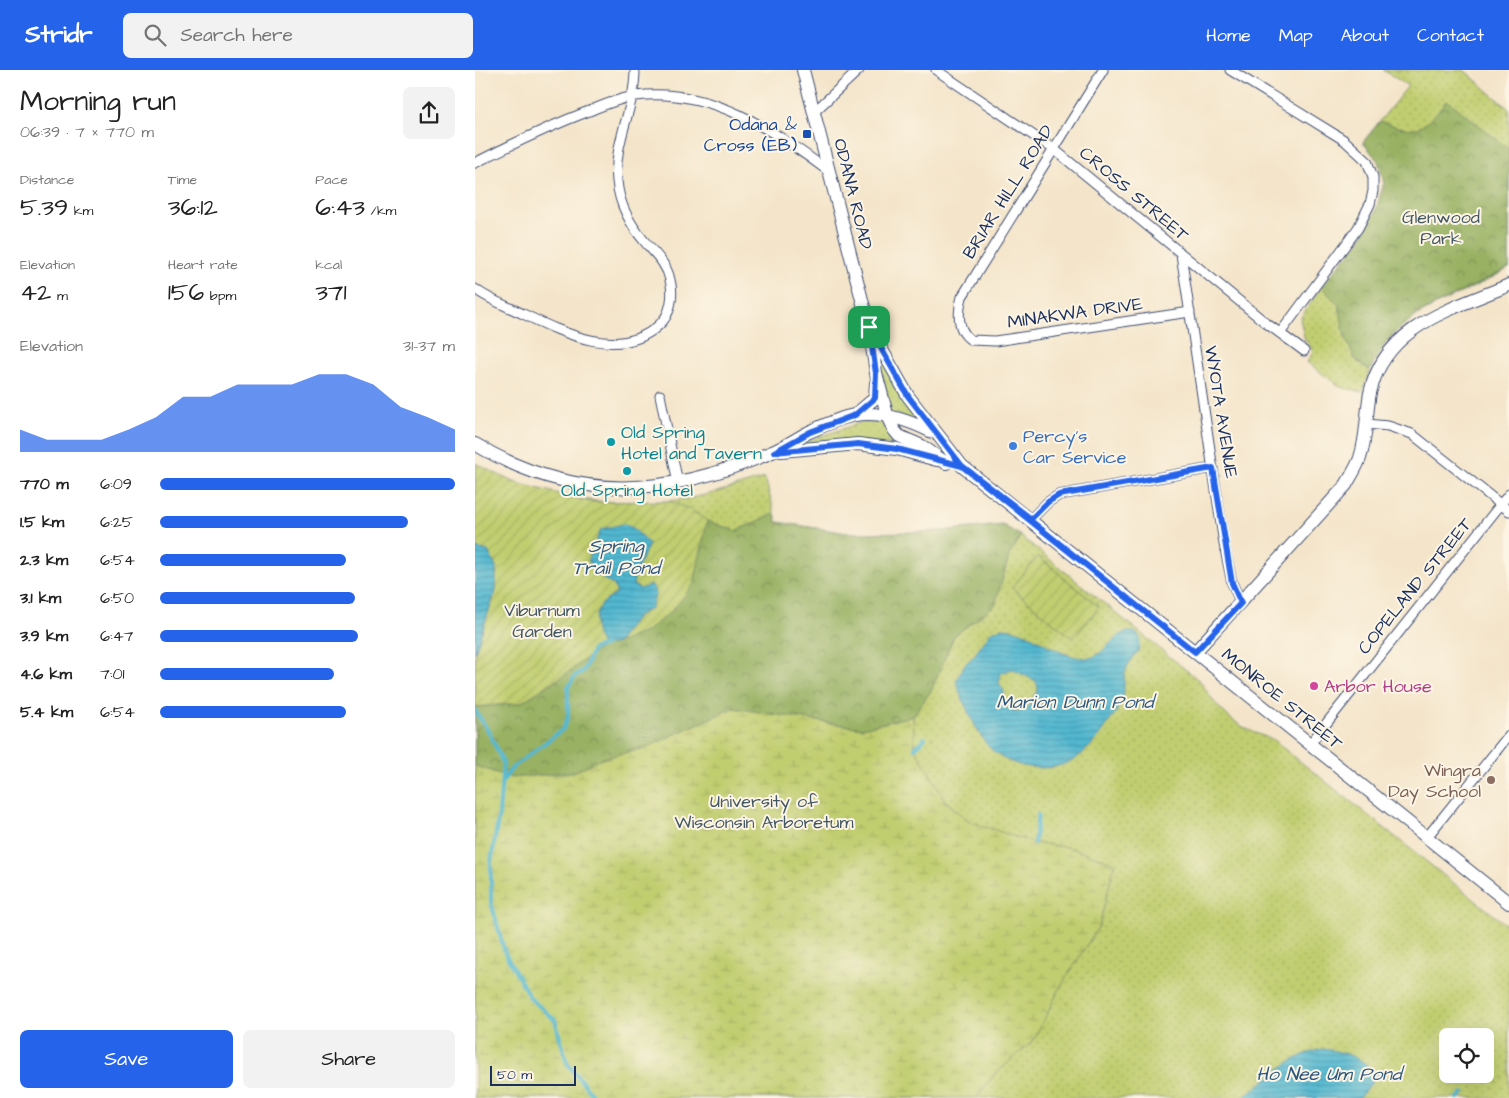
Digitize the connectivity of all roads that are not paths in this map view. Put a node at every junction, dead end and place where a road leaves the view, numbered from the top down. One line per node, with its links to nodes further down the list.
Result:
1 (635, 70): 7 (street)
2 (803, 70): 8 (main road, ODANA ROAD)
3 (859, 70): 8 (street)
4 (936, 70): 9 (street, CROSS STREET)
5 (1103, 70): 9 (street, BRIAR HILL ROAD)
6 (1230, 70): 17 (street)
7 (631, 96): 10 (street); 11 (street); 14 (street)
8 (814, 112): 11 (main road, ODANA ROAD)
9 (1055, 150): 12 (street, CROSS STREET); 18 (street, BRIAR HILL ROAD)
10 (475, 163)
11 (828, 172): 16 (main road, ODANA ROAD)
12 (1181, 254): 15 (street, WYOTA AVENUE); 17 (street, CROSS STREET)
13 (1509, 285): 24 (main road)
14 (475, 289)
15 (1189, 312): 18 (street, MINAKWA DRIVE); 30 (street, WYOTA AVENUE)
16 (869, 327): 20 (main road, ODANA ROAD); 25 (main road, ODANA ROAD)
17 (1281, 332): 19 (street, CROSS STREET)
18 (966, 336)
19 (1304, 351)
20 (876, 373): 22 (main road); 23 (main road, ODANA ROAD)
21 (659, 395): 31 (street)
22 (855, 415): 23 (main road); 27 (main road)
23 (888, 418): 25 (main road, MONROE STREET); 28 (main road, MONROE STREET)
24 (1367, 424): 33 (street); 36 (main road)
25 (935, 433): 29 (main road, MONROE STREET)
26 (475, 444): 31 (main road)
27 (774, 452): 28 (main road, MONROE STREET); 31 (main road)
28 (946, 463): 29 (main road, MONROE STREET)
29 (962, 466): 35 (main road, MONROE STREET)
30 (1213, 468): 35 (street); 36 (street, WYOTA AVENUE)
31 (678, 483)
32 (1509, 494): 33 (street, COPELAND STREET)
33 (1501, 504): 34 (street); 39 (street, COPELAND STREET)
34 (1509, 510)
35 (1031, 519): 37 (main road, MONROE STREET)
36 (1241, 603): 37 (main road)
37 (1195, 652): 39 (main road, MONROE STREET)
38 (1509, 735): 40 (street)
39 (1310, 744): 40 (main road, MONROE STREET)
40 (1427, 837): 41 (main road, MONROE STREET)
41 (1509, 903)

